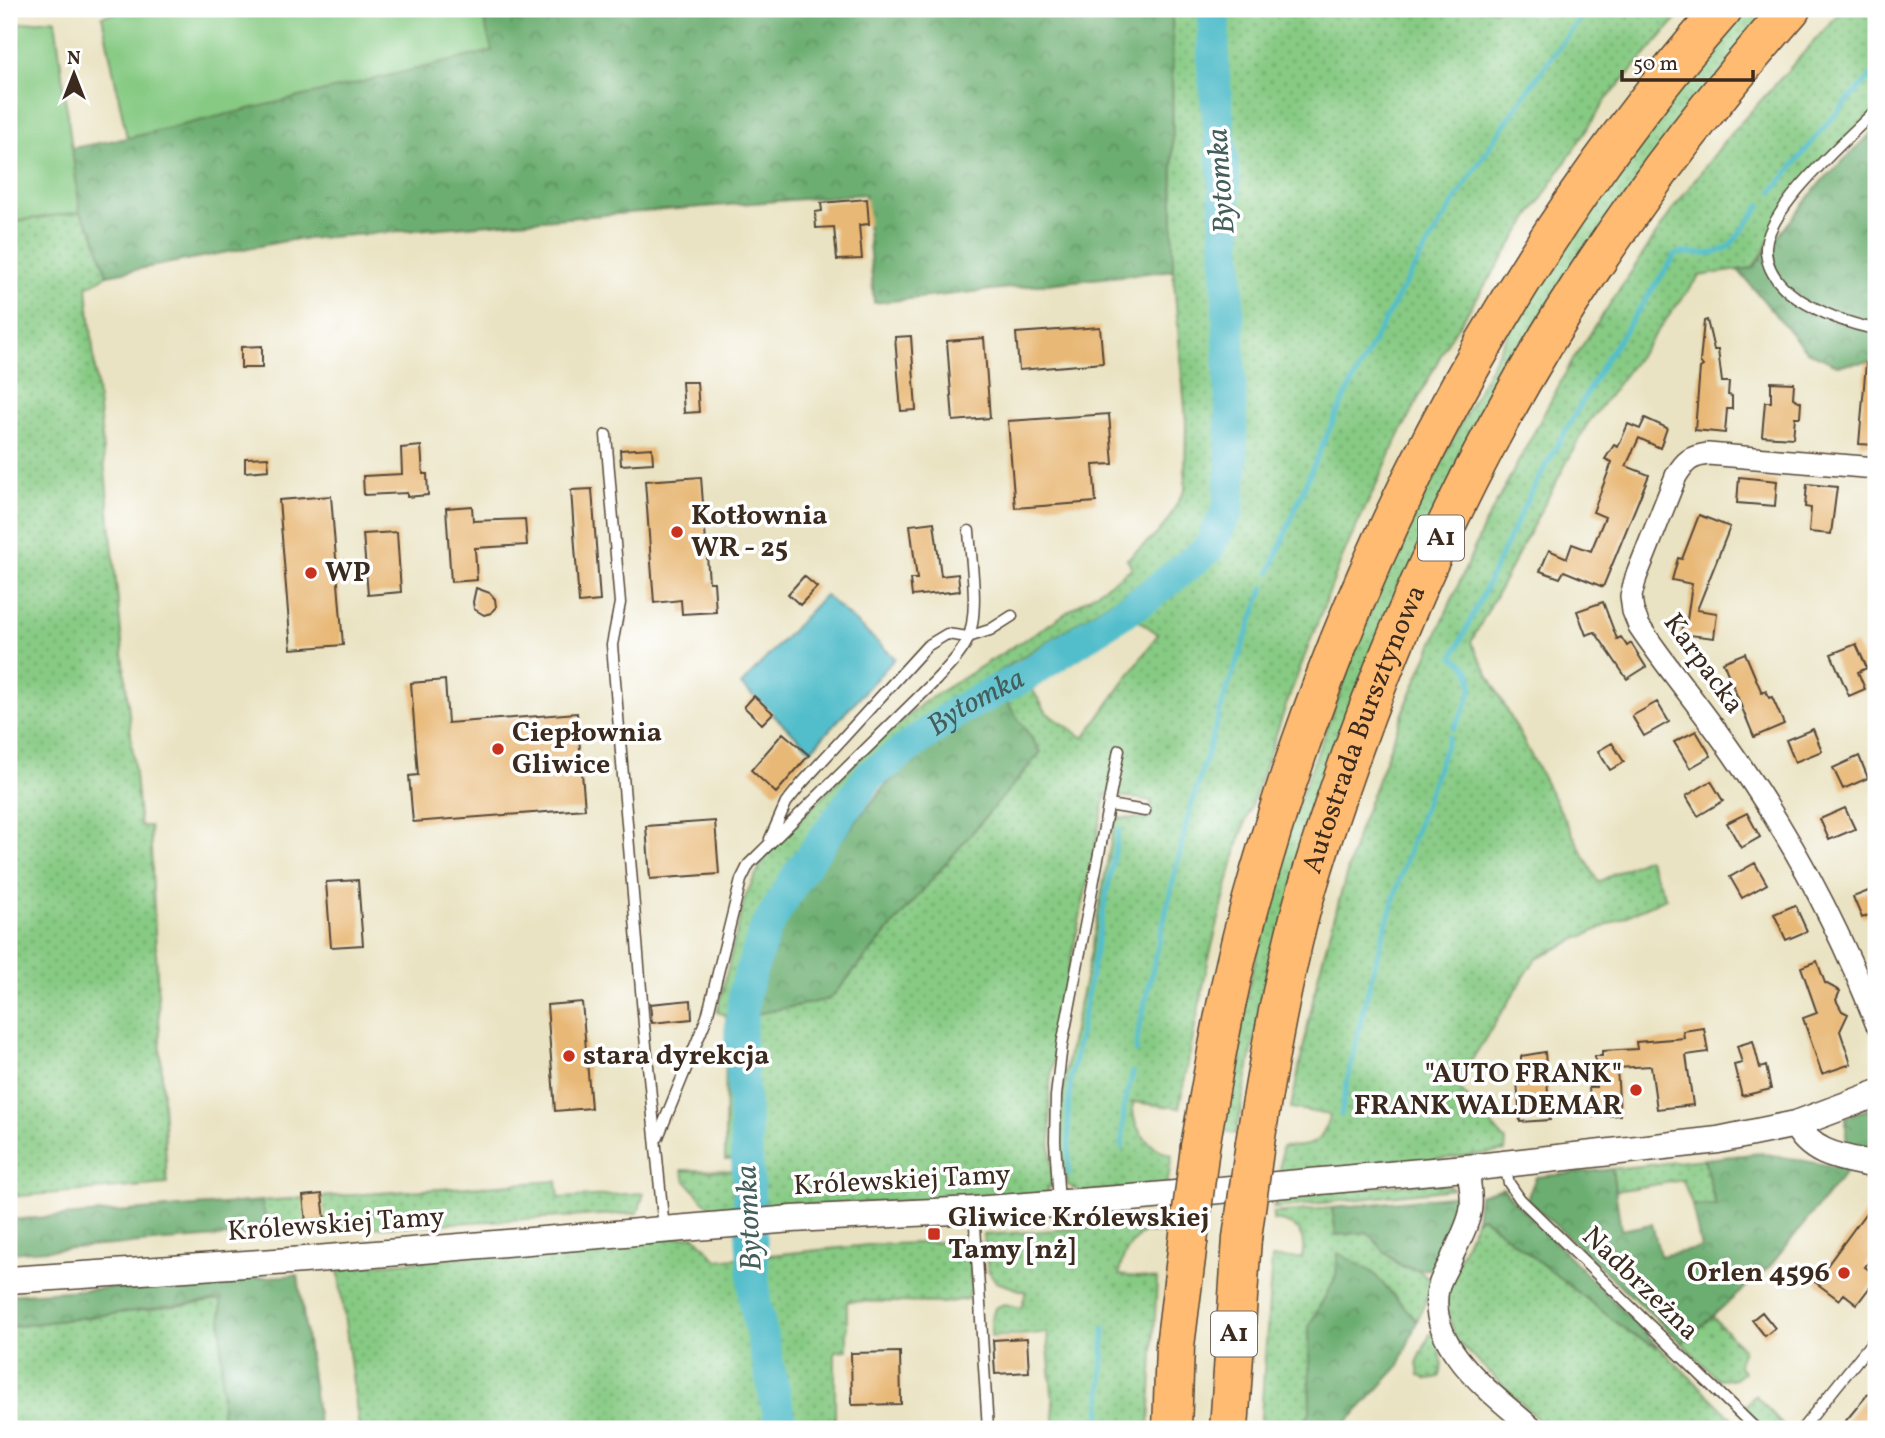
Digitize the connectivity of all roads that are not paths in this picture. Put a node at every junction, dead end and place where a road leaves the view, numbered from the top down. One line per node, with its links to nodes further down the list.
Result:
1 (1723, 9): 27 (highway, Autostrada Bursztynowa / A1, bridge)
2 (1791, 9): 28 (highway, Autostrada Bursztynowa / A1, bridge)
3 (1876, 110): 4 (lane)
4 (1876, 329)
5 (606, 435): 17 (lane)
6 (1876, 468): 14 (street, Karpacka)
7 (969, 531): 9 (lane)
8 (1012, 616): 9 (lane)
9 (968, 637): 13 (lane); 13 (lane)
10 (1119, 750): 11 (lane)
11 (1109, 805): 12 (lane); 21 (lane)
12 (1145, 811)
13 (767, 845): 17 (lane)
14 (1876, 1023)
15 (1876, 1094): 16 (street, Królewskiej Tamy)
16 (1796, 1124): 18 (street, Królewskiej Tamy); 19 (street)
17 (657, 1140): 23 (lane)
18 (1504, 1164): 20 (street, Królewskiej Tamy); 30 (lane, Nadbrzeżna)
19 (1876, 1165)
20 (1467, 1168): 21 (street, Królewskiej Tamy); 29 (street)
21 (1059, 1203): 22 (street, Królewskiej Tamy)
22 (974, 1210): 23 (street, Królewskiej Tamy); 26 (lane)
23 (664, 1229): 24 (street, Królewskiej Tamy)
24 (9, 1280)
25 (1876, 1337): 31 (lane)
26 (988, 1429)
27 (1172, 1429)
28 (1229, 1429)
29 (1533, 1429)
30 (1756, 1429)
31 (1802, 1429)

